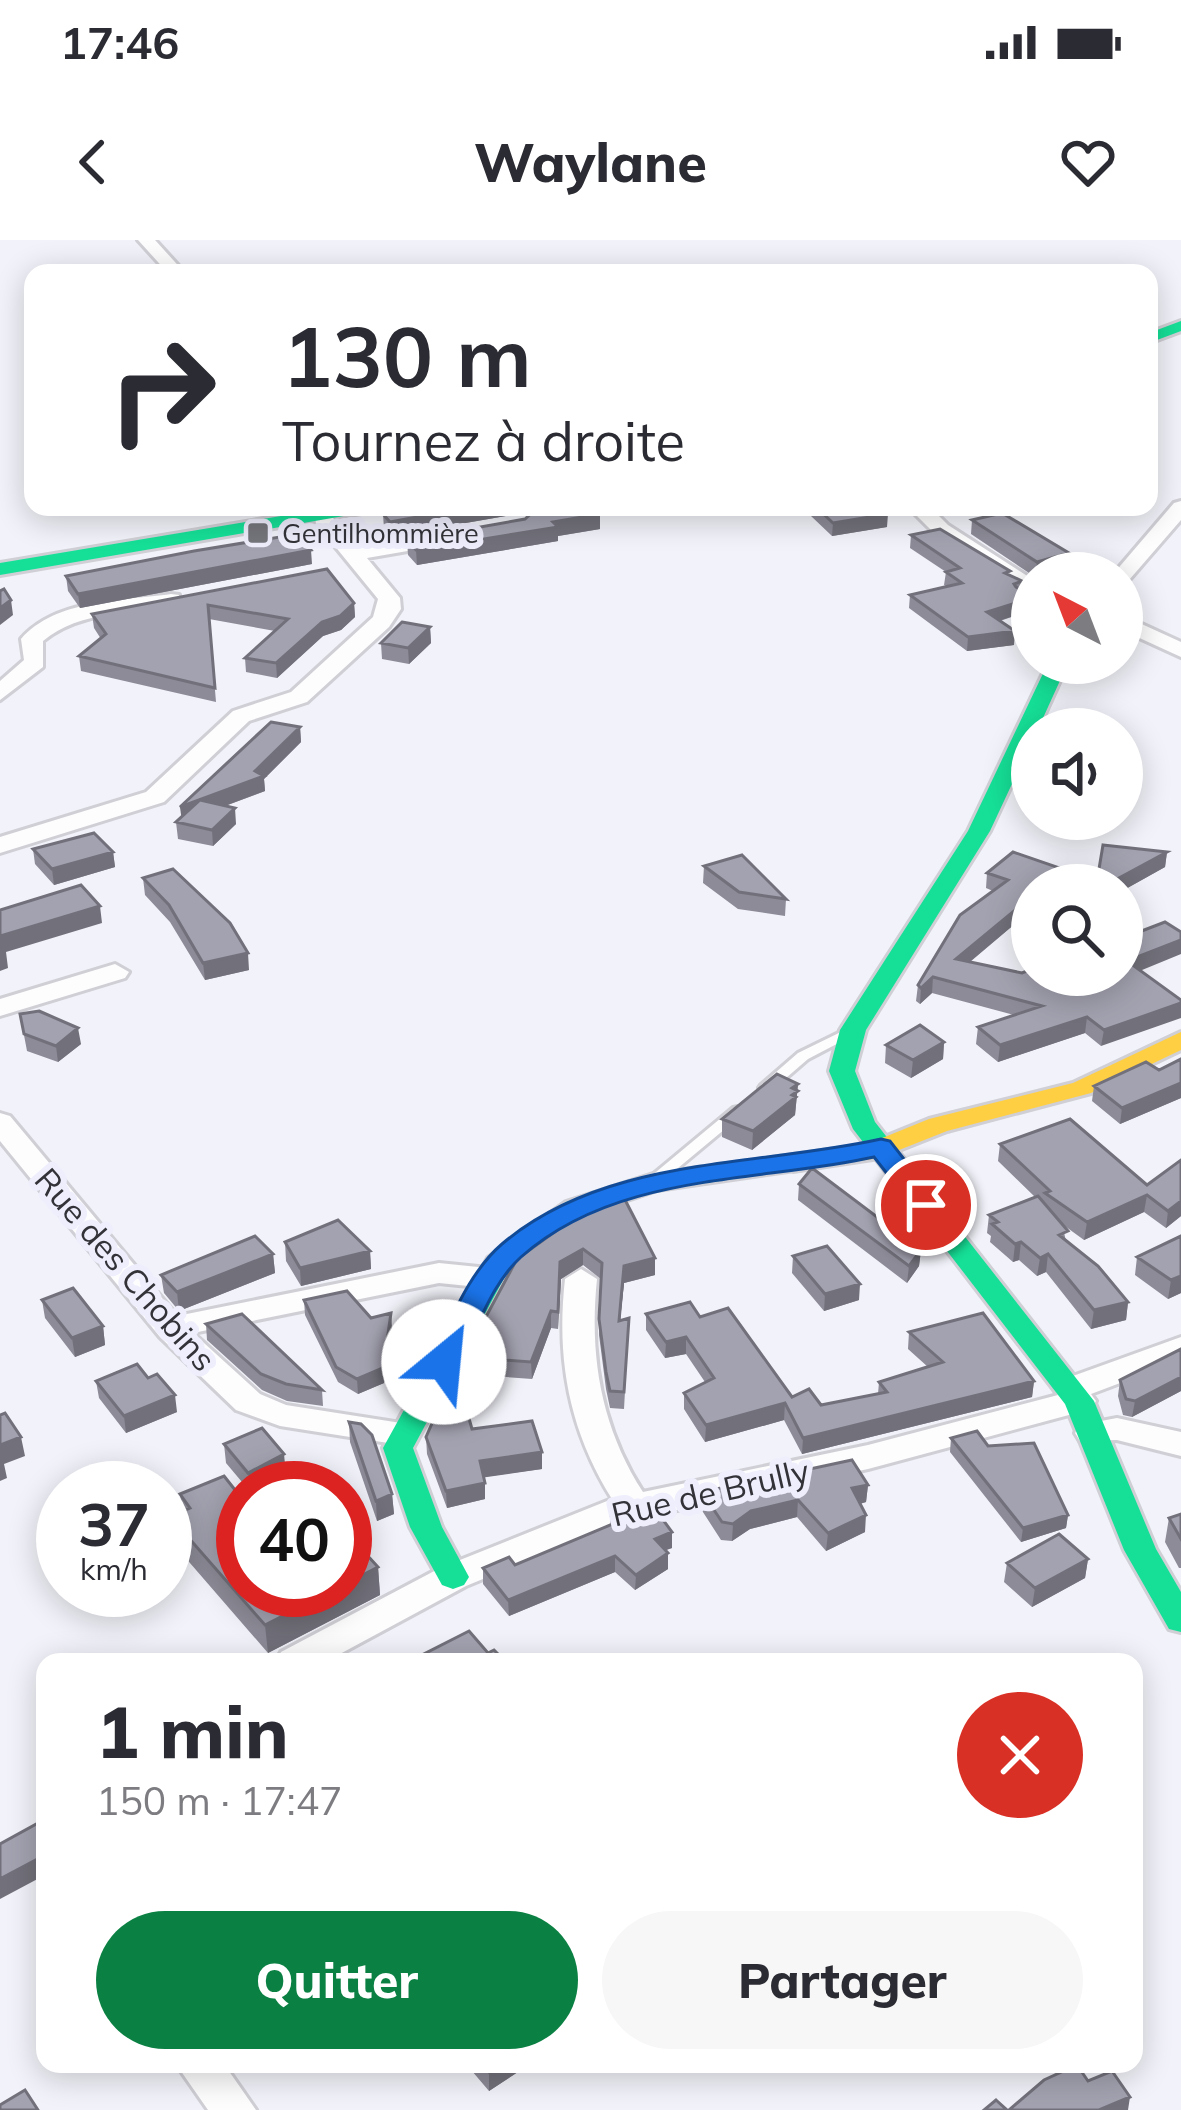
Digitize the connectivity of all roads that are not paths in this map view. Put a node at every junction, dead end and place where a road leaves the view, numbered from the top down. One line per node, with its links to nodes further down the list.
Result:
1 (146, 240): 2 (street)
2 (169, 264)
3 (1181, 507): 8 (street)
4 (294, 516): 10 (street)
5 (325, 516): 9 (street)
6 (929, 516): 11 (street)
7 (462, 536): 9 (street)
8 (1143, 552)
9 (351, 564): 17 (street)
10 (0, 569)
11 (1011, 574)
12 (202, 594): 16 (street)
13 (1143, 632): 14 (street)
14 (1181, 650)
15 (1048, 684): 20 (street)
16 (0, 692)
17 (0, 845)
18 (115, 972): 19 (street)
19 (0, 1008)
20 (853, 1030): 23 (street); 24 (lane)
21 (1181, 1040): 23 (street)
22 (0, 1122): 27 (street, Rue des Chobins)
23 (881, 1147): 24 (street); 29 (street)
24 (653, 1182): 25 (street)
25 (488, 1278): 27 (street); 30 (street)
26 (580, 1279): 32 (street)
27 (171, 1330): 30 (street, Rue des Chobins)
28 (1181, 1348): 29 (street)
29 (1081, 1408): 31 (street); 32 (street, Rue de Brully); 34 (street)
30 (401, 1434): 33 (street)
31 (1181, 1444)
32 (633, 1505): 33 (street, Rue de Brully)
33 (453, 1577): 35 (street, Rue de Brully)
34 (1181, 1620)
35 (311, 1653)
36 (205, 2073): 37 (street)
37 (234, 2110)

